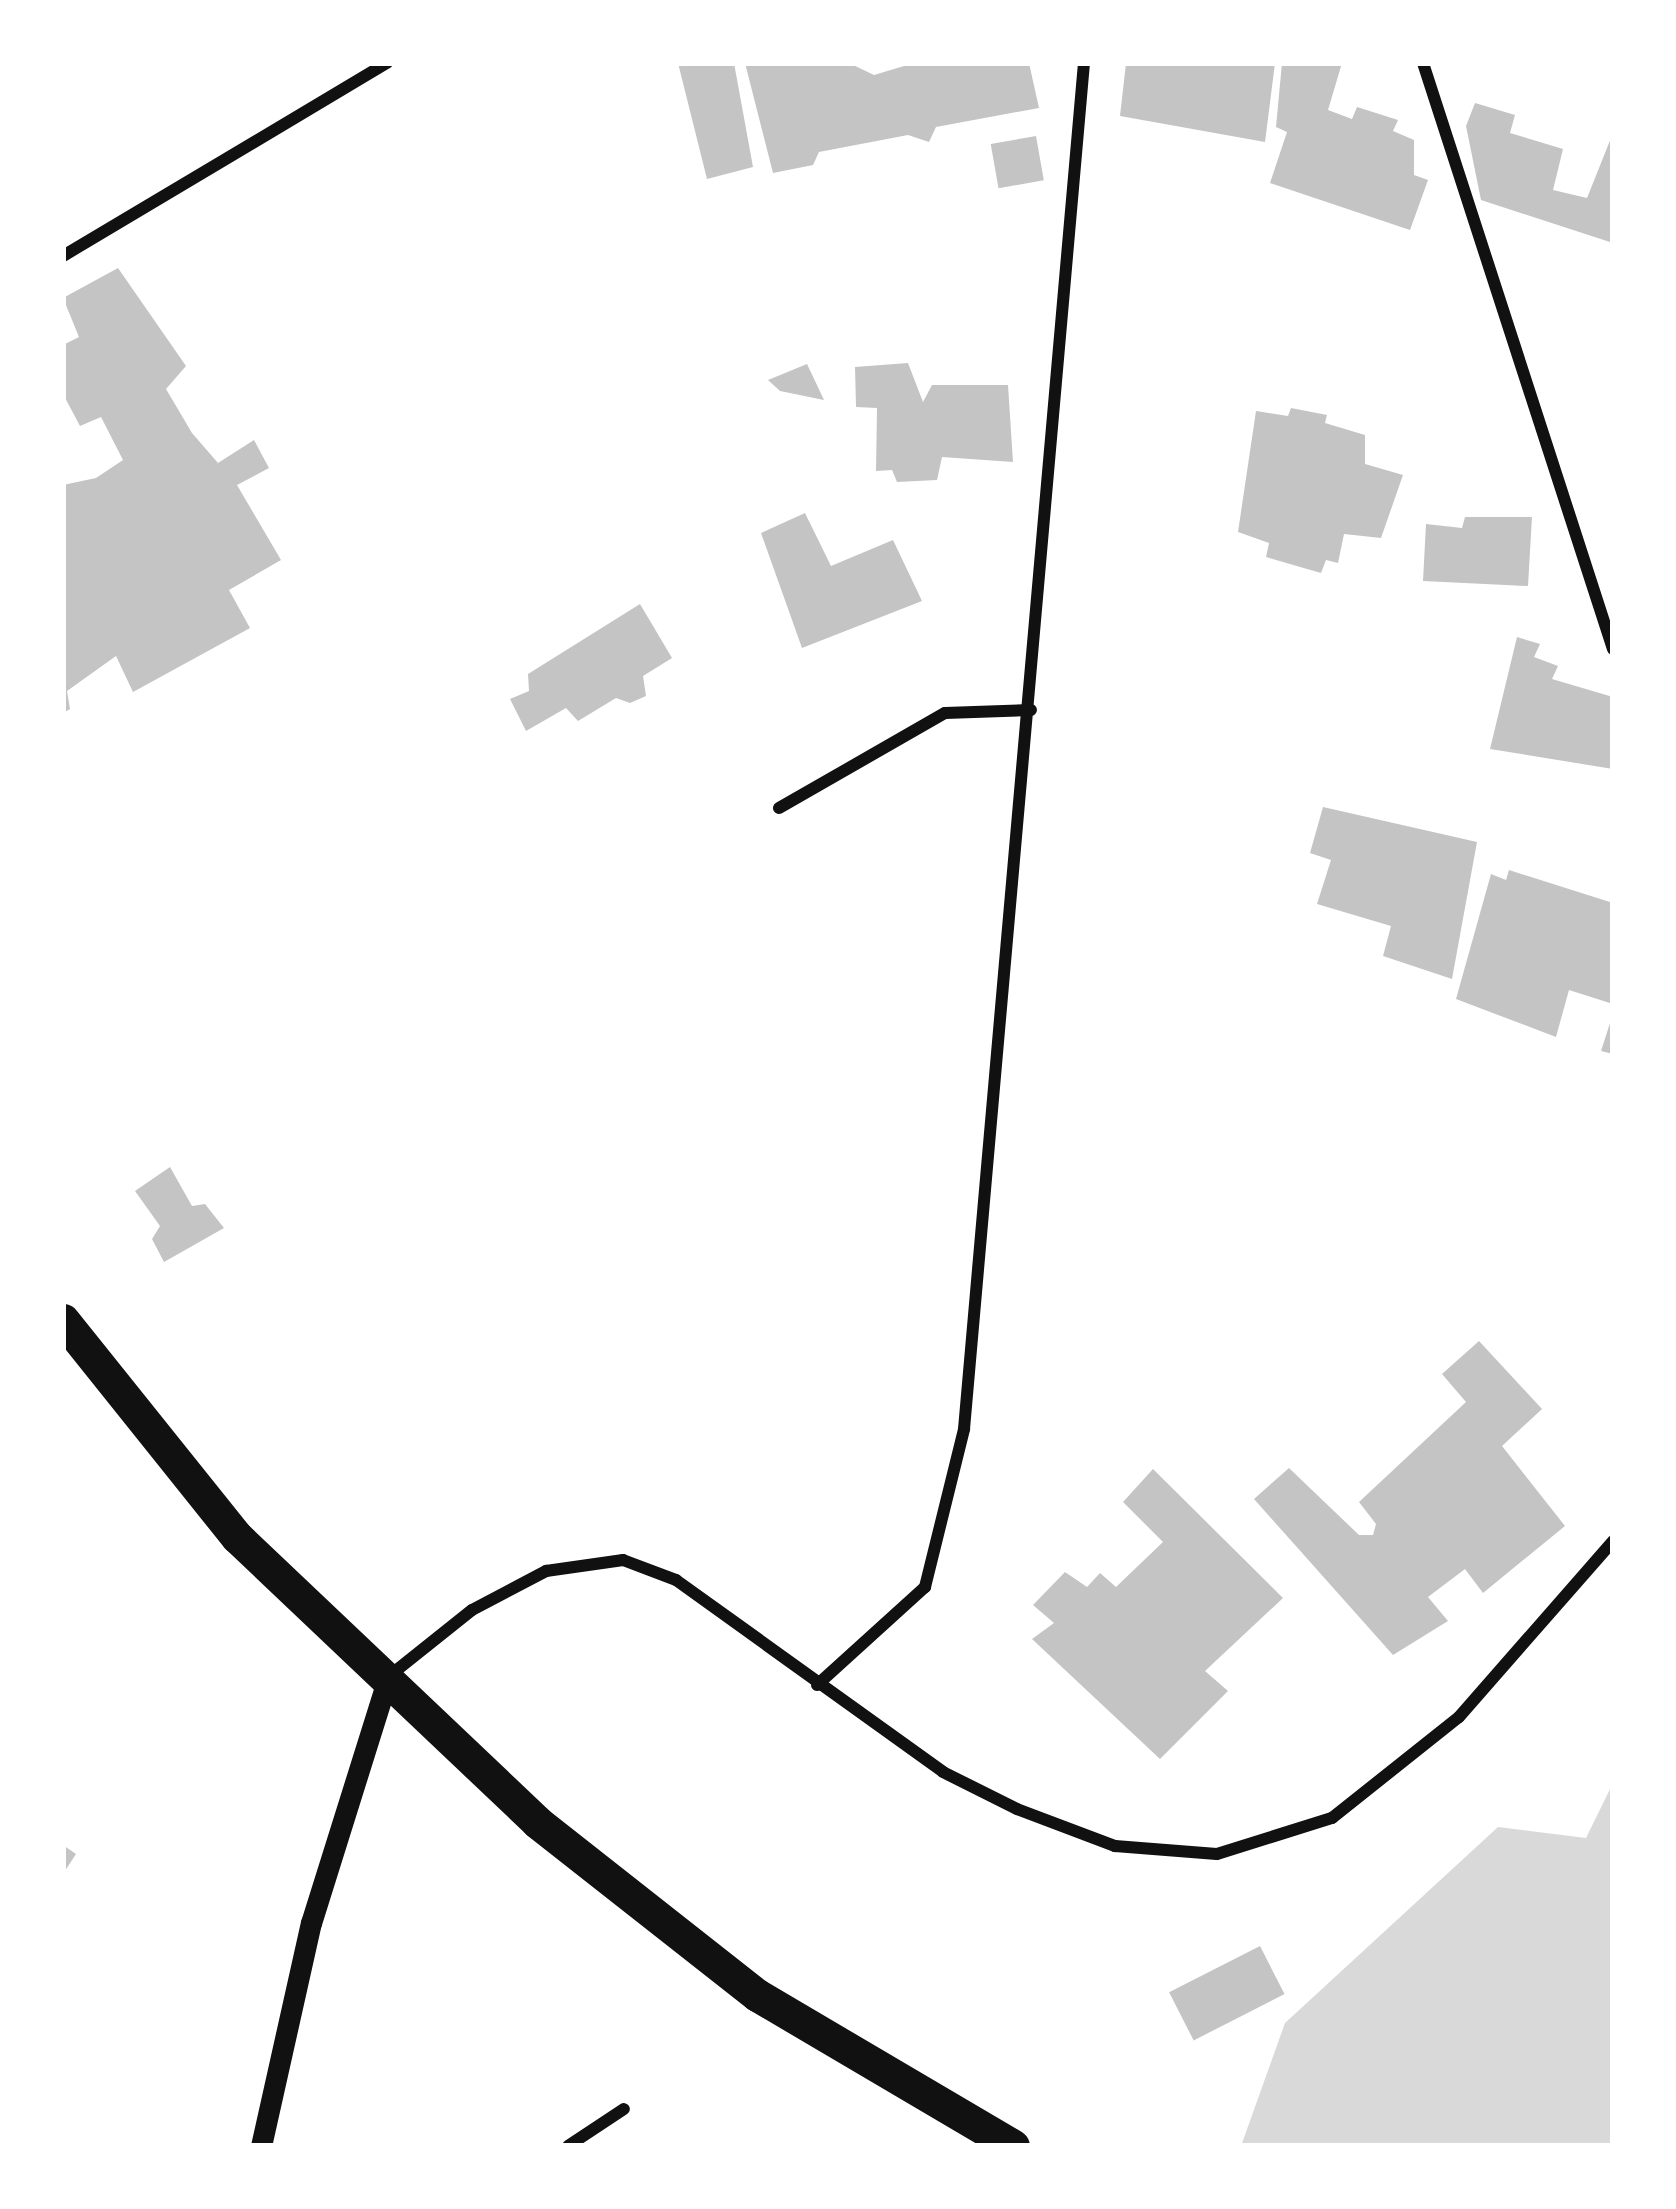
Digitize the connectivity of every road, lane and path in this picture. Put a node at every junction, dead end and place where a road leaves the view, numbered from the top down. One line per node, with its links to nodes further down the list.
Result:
1 (387, 63): 4 (street)
2 (1084, 63): 6 (street)
3 (1423, 63): 5 (street)
4 (63, 256)
5 (1613, 649)
6 (1031, 710): 7 (street); 11 (street)
7 (779, 808)
8 (63, 1320): 10 (highway)
9 (1613, 1541): 11 (street)
10 (388, 1677): 11 (street); 13 (street); 15 (highway)
11 (817, 1685)
12 (625, 2109): 14 (street)
13 (262, 2146)
14 (568, 2146)
15 (1013, 2146)

